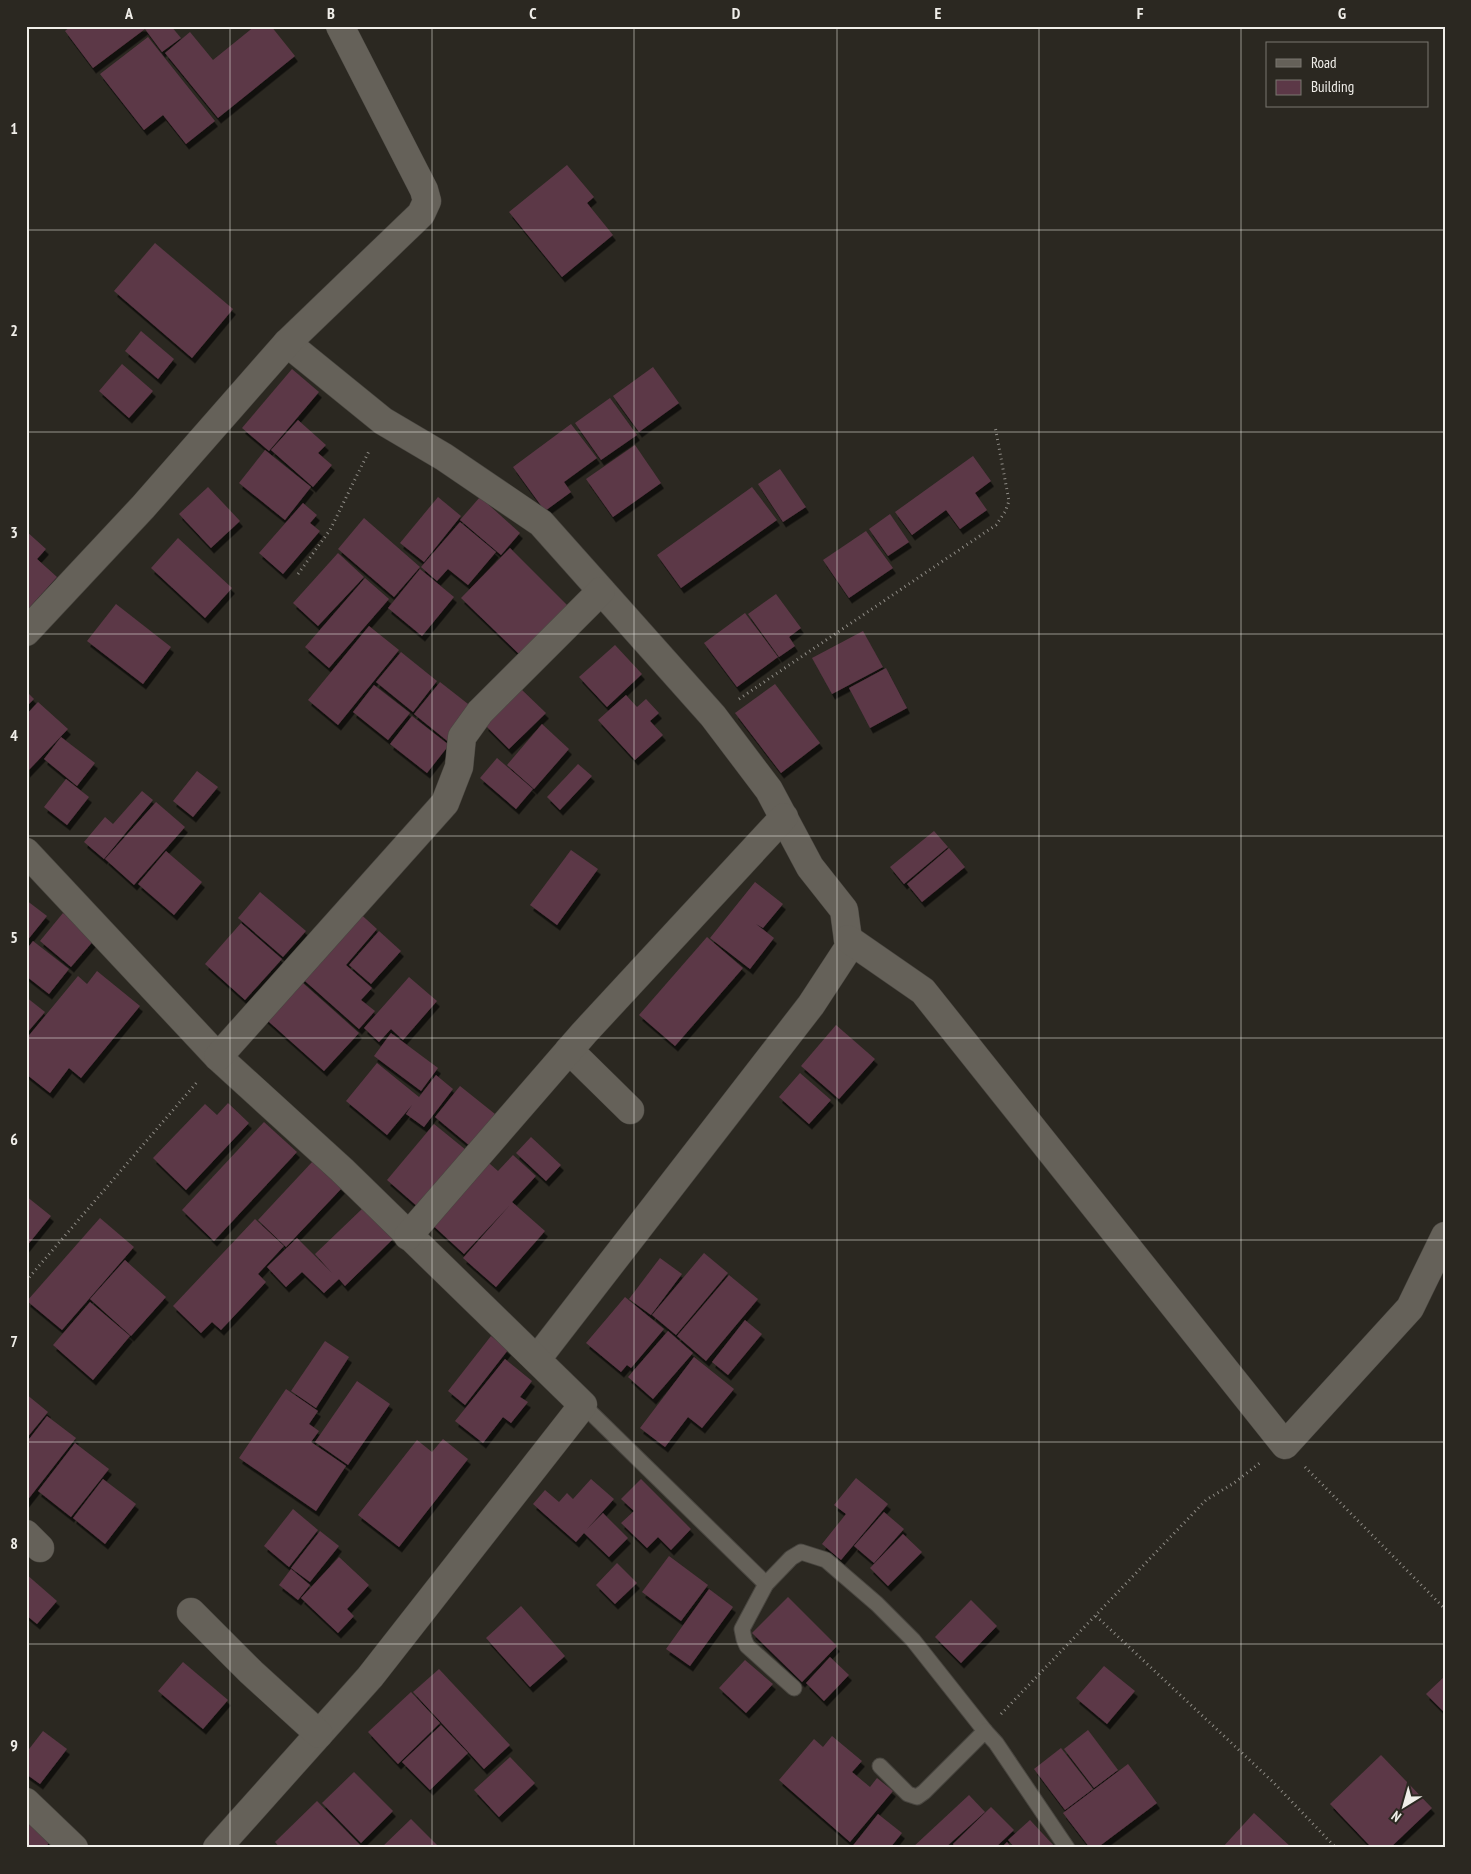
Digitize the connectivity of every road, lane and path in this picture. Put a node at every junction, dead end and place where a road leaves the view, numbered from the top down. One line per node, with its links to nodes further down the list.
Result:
1 (340, 26): 2 (street)
2 (287, 343): 3 (street); 7 (street)
3 (383, 421): 5 (path); 6 (street)
4 (995, 426): 8 (path)
5 (298, 574)
6 (601, 591): 8 (street); 13 (street)
7 (26, 632)
8 (713, 716): 9 (street)
9 (784, 817): 11 (street); 12 (street)
10 (26, 852): 13 (street)
11 (848, 939): 18 (street); 20 (street)
12 (569, 1050): 14 (street); 15 (street)
13 (218, 1057): 15 (street); 17 (path)
14 (630, 1110)
15 (408, 1236): 18 (street)
16 (1445, 1236): 20 (street)
17 (26, 1281)
18 (537, 1359): 19 (street)
19 (583, 1405): 21 (lane); 27 (street)
20 (1285, 1445): 22 (path); 24 (path)
21 (766, 1584): 25 (lane); 26 (lane)
22 (1445, 1609)
23 (191, 1612): 27 (street)
24 (1096, 1616): 26 (path); 33 (path)
25 (794, 1688)
26 (985, 1731): 28 (lane); 32 (lane)
27 (319, 1734): 31 (street)
28 (880, 1766)
29 (26, 1802): 30 (street)
30 (74, 1848)
31 (217, 1848)
32 (1067, 1848)
33 (1336, 1848)

